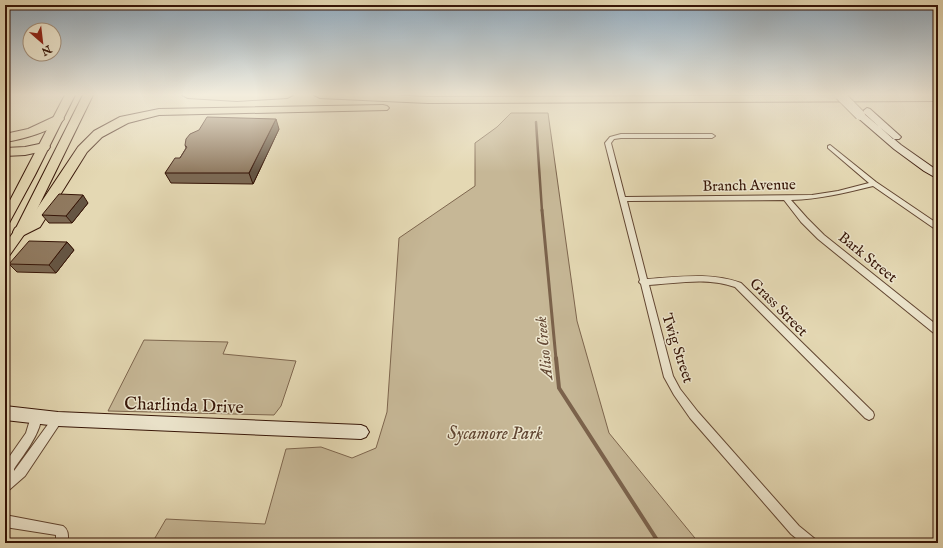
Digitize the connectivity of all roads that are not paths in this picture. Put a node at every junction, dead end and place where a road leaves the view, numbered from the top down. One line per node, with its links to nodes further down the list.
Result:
1 (55, 121): 8 (highway)
2 (57, 121): 11 (main road)
3 (75, 121): 9 (main road)
4 (127, 121): 20 (highway)
5 (868, 121): 14 (main road)
6 (873, 121): 13 (main road)
7 (712, 136): 16 (street, Twig Street)
8 (5, 138)
9 (64, 143): 11 (main road); 20 (main road)
10 (830, 147): 15 (street)
11 (39, 148): 12 (highway); 18 (main road)
12 (5, 152)
13 (938, 170)
14 (938, 176)
15 (874, 184): 17 (street, Branch Avenue); 19 (street)
16 (622, 199): 17 (street, Branch Avenue); 22 (street, Twig Street)
17 (787, 199): 23 (street, Bark Street)
18 (5, 220)
19 (938, 228)
20 (13, 236): 21 (main road)
21 (5, 253)
22 (643, 282): 25 (street, Grass Street); 32 (street, Twig Street)
23 (938, 331)
24 (5, 413): 26 (main road, Charlinda Drive)
25 (869, 415)
26 (36, 416): 27 (main road, Charlinda Drive); 29 (street)
27 (58, 419): 28 (main road, Charlinda Drive); 29 (street)
28 (361, 432)
29 (7, 483)
30 (5, 522): 31 (street)
31 (62, 543)
32 (811, 543)

